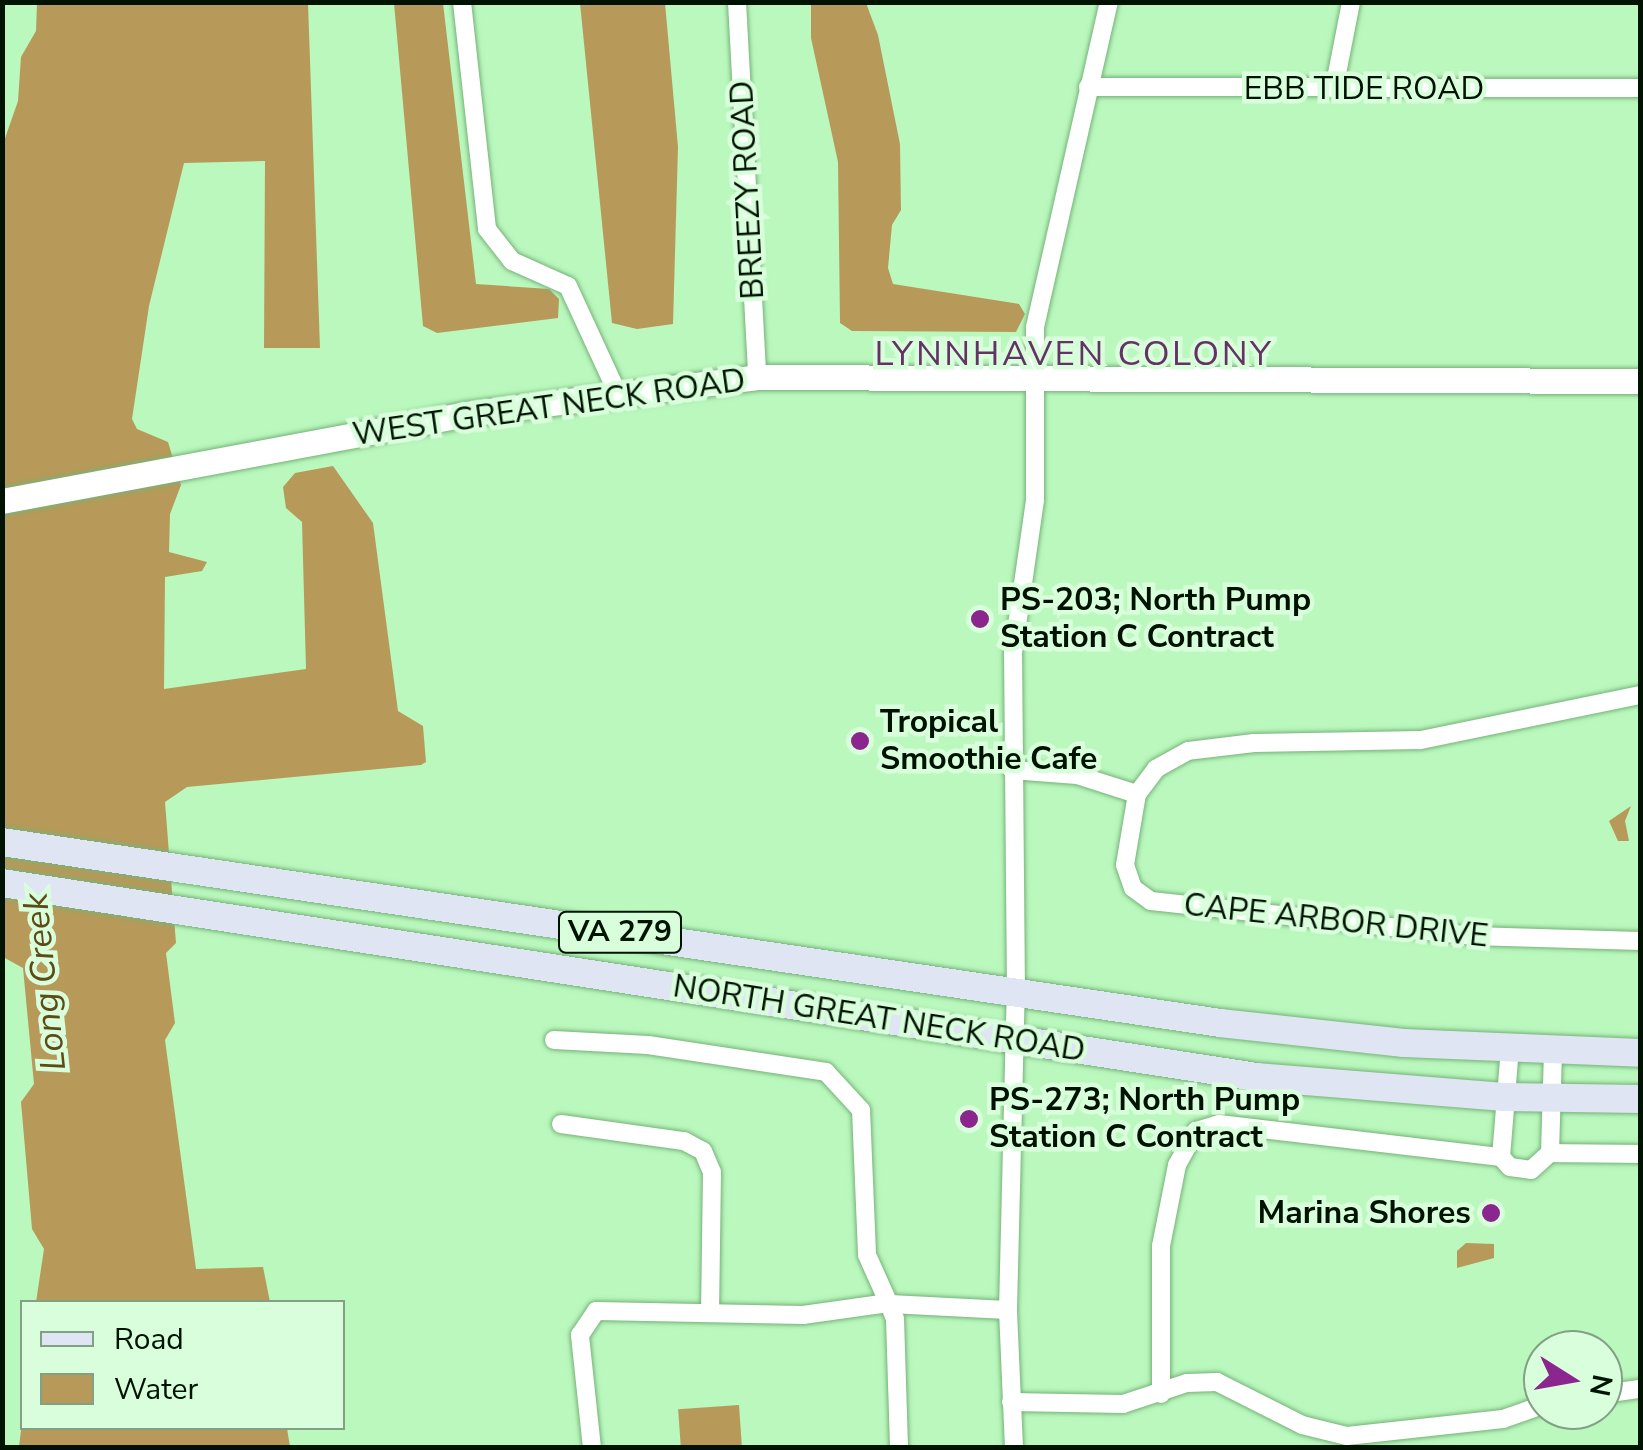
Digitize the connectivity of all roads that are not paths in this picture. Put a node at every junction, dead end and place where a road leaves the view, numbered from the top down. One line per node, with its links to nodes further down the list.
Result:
1 (462, 2): 11 (street)
2 (736, 2): 9 (street, BREEZY ROAD)
3 (1109, 2): 5 (street)
4 (1351, 2): 7 (street)
5 (1088, 87): 7 (street, EBB TIDE ROAD); 8 (street)
6 (1640, 88): 7 (street, EBB TIDE ROAD)
7 (1334, 89)
8 (1032, 376): 9 (street, WEST GREAT NECK ROAD); 10 (street, WEST GREAT NECK ROAD); 16 (street)
9 (758, 378): 11 (street, WEST GREAT NECK ROAD)
10 (1640, 381)
11 (617, 392): 13 (street, WEST GREAT NECK ROAD)
12 (2, 484): 13 (street)
13 (66, 488): 14 (street, WEST GREAT NECK ROAD)
14 (2, 501)
15 (1640, 695): 17 (street)
16 (1012, 770): 17 (street); 21 (street)
17 (1137, 794): 20 (street, CAPE ARBOR DRIVE)
18 (2, 842): 21 (main road, NORTH GREAT NECK ROAD / VA 279)
19 (2, 883): 23 (main road, NORTH GREAT NECK ROAD / VA 279)
20 (1640, 941)
21 (1016, 992): 23 (street); 24 (main road, NORTH GREAT NECK ROAD / VA 279)
22 (554, 1040): 34 (street)
23 (1014, 1041): 27 (main road, NORTH GREAT NECK ROAD / VA 279); 36 (street)
24 (1510, 1048): 25 (main road, NORTH GREAT NECK ROAD / VA 279); 27 (street)
25 (1553, 1050): 26 (main road, NORTH GREAT NECK ROAD / VA 279); 28 (street)
26 (1640, 1053)
27 (1504, 1097): 28 (main road, NORTH GREAT NECK ROAD / VA 279); 33 (street)
28 (1551, 1098): 29 (main road, NORTH GREAT NECK ROAD / VA 279); 31 (street)
29 (1640, 1099)
30 (561, 1124): 35 (street)
31 (1550, 1153): 32 (street); 33 (street)
32 (1640, 1154)
33 (1501, 1157): 37 (street)
34 (889, 1304): 35 (street); 36 (street); 41 (street)
35 (710, 1310): 40 (street)
36 (1008, 1310): 38 (street)
37 (1161, 1394): 38 (street); 39 (street)
38 (1011, 1402): 42 (street)
39 (1523, 1412)
40 (592, 1448)
41 (899, 1448)
42 (1014, 1448)

